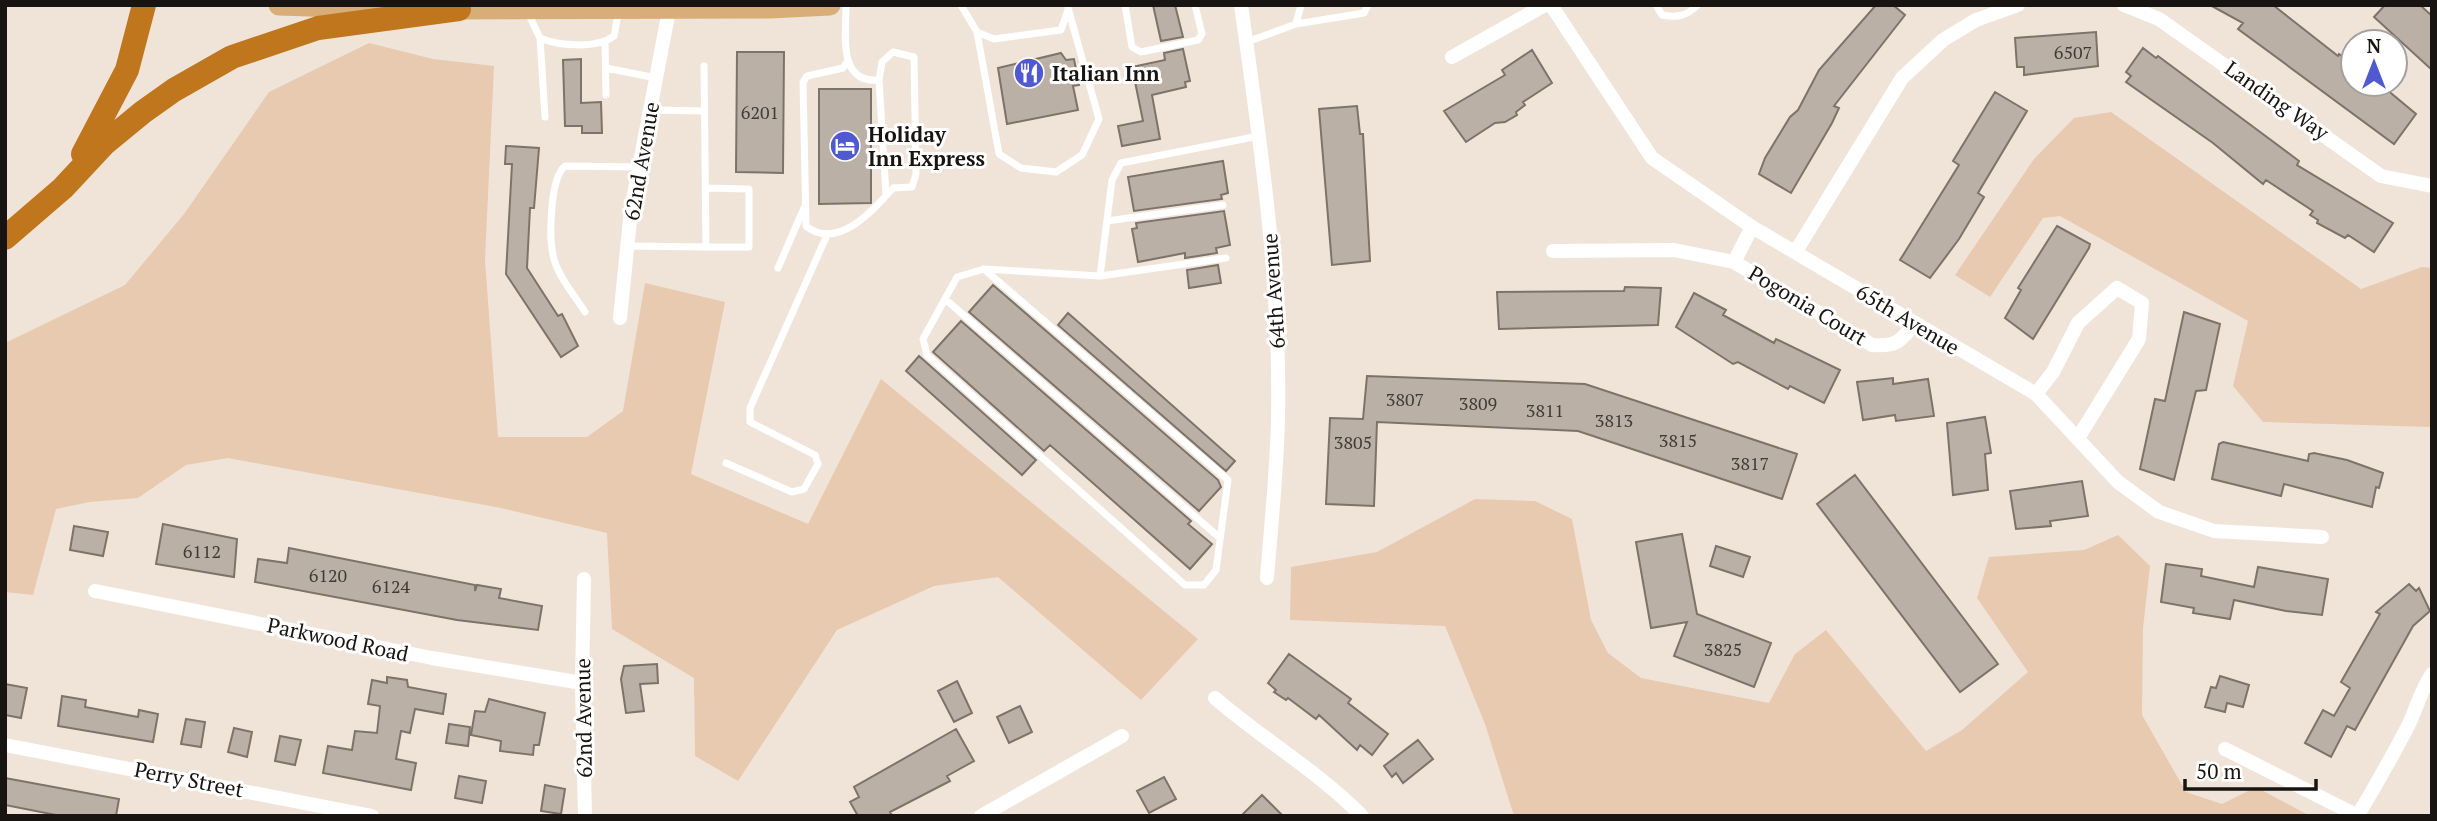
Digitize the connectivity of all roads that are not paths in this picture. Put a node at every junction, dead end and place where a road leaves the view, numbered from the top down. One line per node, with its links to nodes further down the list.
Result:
1 (144, 5): 40 (highway)
2 (279, 5): 20 (main road)
3 (830, 5): 18 (main road)
4 (846, 5): 28 (lane)
5 (961, 5): 23 (lane)
6 (1125, 5): 7 (lane)
7 (1195, 5)
8 (1241, 5): 25 (street, 64th Avenue)
9 (1301, 5): 22 (lane)
10 (1368, 5): 22 (lane)
11 (1545, 5): 27 (street)
12 (1551, 5): 46 (street, 65th Avenue)
13 (1656, 5): 14 (lane)
14 (1698, 5)
15 (2018, 5): 52 (street)
16 (2124, 5): 39 (street, Landing Way)
17 (1068, 6): 23 (lane); 23 (lane)
18 (670, 7): 19 (main road); 31 (street, 62nd Avenue)
19 (619, 8): 21 (main road); 26 (lane)
20 (459, 9): 21 (main road); 40 (highway)
21 (526, 9): 24 (lane)
22 (1296, 24): 25 (lane)
23 (977, 32)
24 (540, 38): 26 (lane); 36 (lane)
25 (1246, 42): 37 (street, 64th Avenue)
26 (605, 43): 30 (lane)
27 (1452, 57)
28 (847, 62): 32 (lane); 44 (lane)
29 (704, 66): 35 (lane)
30 (606, 68): 31 (lane); 33 (lane)
31 (656, 78): 34 (street, 62nd Avenue)
32 (878, 80): 42 (lane); 42 (lane)
33 (606, 95)
34 (650, 110): 35 (lane); 38 (street, 62nd Avenue)
35 (704, 111): 41 (lane)
36 (545, 117)
37 (1259, 136): 45 (lane); 67 (street, 64th Avenue)
38 (639, 167): 49 (street, 62nd Avenue); 59 (lane)
39 (2432, 186)
40 (63, 188): 48 (highway)
41 (705, 188): 50 (lane); 50 (lane)
42 (886, 195): 47 (lane)
43 (1223, 205): 45 (lane)
44 (804, 208): 47 (lane); 55 (lane)
45 (1107, 221): 57 (lane)
46 (1752, 227): 52 (street, 65th Avenue); 54 (street, Pogonia Court)
47 (827, 235): 64 (lane)
48 (5, 238)
49 (627, 246): 50 (lane); 60 (street, 62nd Avenue)
50 (706, 247)
51 (1553, 251): 54 (street, Pogonia Court)
52 (1796, 251): 61 (street, 65th Avenue)
53 (1226, 258): 57 (lane)
54 (1734, 262): 61 (street, Pogonia Court)
55 (778, 268)
56 (984, 270): 57 (lane); 58 (lane); 66 (lane)
57 (1100, 276)
58 (946, 299): 66 (lane); 66 (lane)
59 (585, 312)
60 (620, 318)
61 (1915, 323): 62 (street, 65th Avenue)
62 (2036, 394): 63 (street, 65th Avenue); 63 (street)
63 (2078, 438): 65 (street, 65th Avenue)
64 (726, 463)
65 (2322, 537)
66 (1220, 538)
67 (1267, 578)
68 (584, 579): 71 (street, 62nd Avenue)
69 (95, 591): 71 (street, Parkwood Road)
70 (2432, 674): 80 (street)
71 (582, 683): 77 (street, 62nd Avenue)
72 (1215, 698): 79 (street)
73 (1122, 736): 78 (street)
74 (5, 745): 76 (street, Perry Street)
75 (2225, 749): 80 (street)
76 (372, 816)
77 (585, 816)
78 (981, 816)
79 (1362, 816)
80 (2358, 816)

